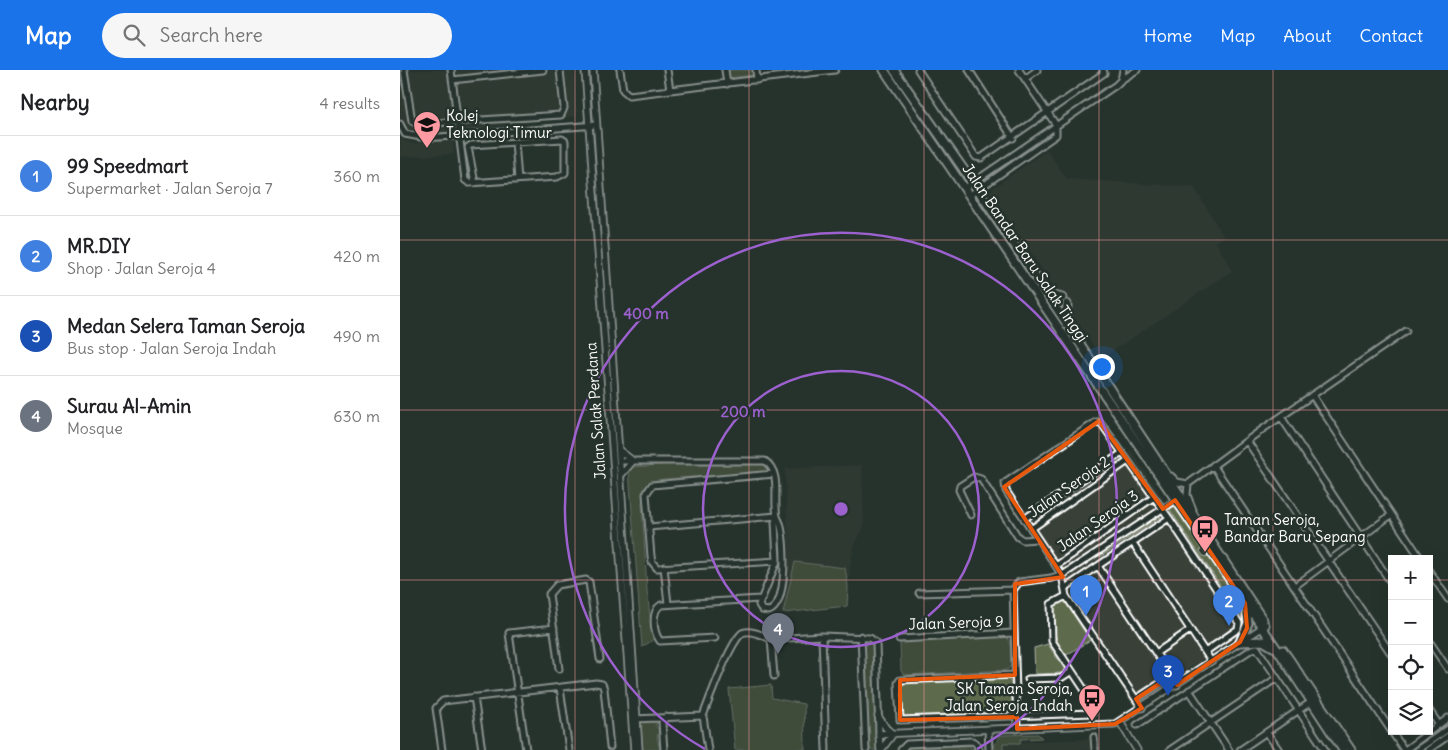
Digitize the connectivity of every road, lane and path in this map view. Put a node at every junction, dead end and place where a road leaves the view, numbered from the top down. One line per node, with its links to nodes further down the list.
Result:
1 (404, 70): 28 (street)
2 (451, 70): 22 (street)
3 (542, 70): 22 (street)
4 (560, 70): 28 (street)
5 (585, 70): 30 (street, Jalan Salak Perdana)
6 (593, 70): 30 (street, Jalan Salak Perdana)
7 (620, 70): 26 (street)
8 (668, 70): 26 (street)
9 (725, 70): 25 (street)
10 (756, 70): 23 (street)
11 (835, 70): 23 (street)
12 (884, 70): 40 (main road, Jalan Bandar Baru Salak Tinggi)
13 (894, 70): 38 (main road, Jalan Bandar Baru Salak Tinggi)
14 (918, 70): 34 (street)
15 (969, 70): 34 (street)
16 (1019, 70): 21 (street)
17 (1038, 70): 21 (street)
18 (1123, 70): 24 (street)
19 (1137, 70): 24 (street)
20 (1104, 72): 27 (street)
21 (1025, 79): 27 (street)
22 (452, 80): 28 (street)
23 (758, 80): 25 (street)
24 (1121, 80): 31 (street)
25 (727, 84): 26 (street)
26 (670, 90)
27 (1048, 113): 31 (street); 34 (street)
28 (457, 122): 33 (street)
29 (400, 124): 32 (street)
30 (593, 125): 33 (street); 42 (street, Jalan Salak Perdana); 43 (street, Jalan Salak Perdana)
31 (1056, 125): 38 (street); 39 (street)
32 (400, 128): 33 (street)
33 (459, 135): 37 (street)
34 (1013, 138)
35 (515, 142): 36 (street); 36 (street); 37 (street)
36 (518, 180): 37 (street)
37 (475, 183)
38 (973, 183): 39 (main road, Jalan Bandar Baru Salak Tinggi); 40 (street)
39 (978, 190): 40 (street); 41 (main road, Jalan Bandar Baru Salak Tinggi)
40 (967, 192): 61 (main road, Jalan Bandar Baru Salak Tinggi)
41 (1047, 294): 44 (main road, Jalan Bandar Baru Salak Tinggi); 44 (main road)
42 (610, 311): 43 (street); 49 (street, Jalan Salak Perdana)
43 (602, 312): 53 (street, Jalan Salak Perdana)
44 (1066, 324): 55 (main road, Jalan Bandar Baru Salak Tinggi)
45 (1406, 331): 46 (street)
46 (1312, 395): 47 (street); 63 (street)
47 (1281, 417): 48 (street); 71 (street)
48 (1247, 441): 56 (street); 76 (street)
49 (618, 449): 51 (street); 54 (street, Jalan Salak Perdana)
50 (1122, 453): 52 (street); 66 (street); 66 (street, Jalan Seroja 2)
51 (633, 461): 54 (street); 57 (street); 58 (street)
52 (1128, 461): 60 (street); 70 (street, Jalan Seroja 2)
53 (612, 462): 54 (street); 131 (street, Jalan Salak Perdana)
54 (620, 462): 58 (street, Jalan Salak Perdana)
55 (1158, 463): 59 (street); 61 (main road, Jalan Bandar Baru Salak Tinggi)
56 (1213, 466): 59 (street); 83 (street)
57 (774, 474): 65 (street); 69 (street)
58 (621, 475): 131 (street, Jalan Salak Perdana)
59 (1188, 484): 68 (street)
60 (1154, 497): 62 (street); 77 (street, Jalan Seroja 3)
61 (1178, 498): 62 (street); 68 (main road, Jalan Bandar Baru Salak Tinggi); 90 (main road, Jalan Bandar Baru Salak Tinggi)
62 (1162, 509): 67 (street); 80 (street)
63 (1391, 514): 71 (street); 74 (street)
64 (971, 515): 72 (street)
65 (777, 516): 69 (street); 75 (street); 88 (street)
66 (1024, 518): 70 (street, Jalan Seroja 2)
67 (1169, 518): 73 (street); 104 (street)
68 (1196, 520): 92 (main road, Jalan Bandar Baru Salak Tinggi)
69 (649, 527): 79 (street)
70 (1030, 529): 72 (street, Jalan Seroja 2)
71 (1360, 537): 76 (street); 82 (street)
72 (1037, 539): 77 (street, Jalan Seroja 2)
73 (1133, 543): 78 (street); 94 (street)
74 (1418, 555)
75 (777, 561): 79 (street); 88 (street)
76 (1328, 561): 83 (street); 103 (street)
77 (1056, 566): 80 (street, Jalan Seroja 2)
78 (1098, 566): 84 (street); 106 (street)
79 (664, 567): 91 (street)
80 (1062, 575): 84 (street); 85 (street)
81 (1433, 577): 89 (street)
82 (1388, 578)
83 (1295, 586): 169 (street)
84 (1065, 588): 87 (street)
85 (1013, 590): 86 (street); 95 (street)
86 (919, 594)
87 (1066, 596): 111 (street); 122 (street)
88 (760, 599): 91 (street)
89 (1448, 599)
90 (1245, 603): 92 (main road, Jalan Bandar Baru Salak Tinggi); 101 (main road)
91 (668, 604): 98 (street)
92 (1264, 627): 101 (street); 105 (main road, Jalan Bandar Baru Salak Tinggi); 168 (main road, Jalan Bandar Baru Salak Tinggi)
93 (554, 628): 107 (street); 109 (street); 120 (street)
94 (1190, 630): 104 (street); 106 (street)
95 (1014, 633): 100 (street, Jalan Seroja 9); 112 (street)
96 (822, 636): 97 (street); 99 (street); 155 (street)
97 (861, 636): 127 (street); 156 (street)
98 (715, 638)
99 (771, 639): 113 (street); 126 (street)
100 (899, 639)
101 (1240, 642): 105 (main road); 108 (street)
102 (1432, 645): 110 (street)
103 (1388, 649)
104 (1205, 652): 108 (street)
105 (1279, 652): 123 (main road, Jalan Bandar Baru Salak Tinggi)
106 (1156, 654): 114 (street)
107 (600, 659)
108 (1210, 661): 117 (street)
109 (559, 669)
110 (1448, 669)
111 (1072, 671): 116 (street); 130 (street)
112 (1015, 675): 130 (street); 130 (street)
113 (774, 676)
114 (1171, 676): 117 (street); 122 (street)
115 (1277, 678): 119 (street); 125 (street); 134 (street)
116 (1028, 679)
117 (1177, 685): 124 (street)
118 (560, 688): 120 (street); 145 (street); 150 (street)
119 (1189, 690): 134 (street); 136 (street)
120 (518, 692): 121 (street); 149 (street)
121 (474, 697): 147 (street); 148 (street)
122 (1136, 699): 124 (street)
123 (1311, 702): 125 (street); 167 (main road, Jalan Bandar Baru Salak Tinggi)
124 (1142, 708): 133 (street)
125 (1299, 711): 140 (street); 166 (street)
126 (703, 716): 129 (street); 154 (street)
127 (878, 716): 141 (street); 142 (street)
128 (1433, 716): 135 (street)
129 (666, 717): 131 (street); 153 (street)
130 (1017, 717): 138 (street)
131 (634, 718): 151 (street, Jalan Salak Perdana); 152 (street, Jalan Salak Perdana)
132 (1448, 718): 135 (street)
133 (1120, 722): 138 (street); 161 (street)
134 (1211, 723): 162 (street); 163 (street)
135 (1439, 724): 169 (street)
136 (1137, 725)
137 (988, 729): 138 (street); 142 (street); 159 (street)
138 (1017, 729)
139 (1448, 729): 170 (street)
140 (1267, 733): 164 (street); 165 (street)
141 (879, 734): 142 (street); 157 (street)
142 (893, 734): 157 (street)
143 (1448, 736): 171 (street)
144 (1094, 737): 160 (street)
145 (610, 747)
146 (902, 748): 158 (street)
147 (442, 750)
148 (482, 750)
149 (526, 750)
150 (568, 750)
151 (634, 750)
152 (639, 750)
153 (664, 750)
154 (708, 750)
155 (826, 750)
156 (866, 750)
157 (880, 750)
158 (978, 750)
159 (989, 750)
160 (1095, 750)
161 (1137, 750)
162 (1170, 750)
163 (1229, 750)
164 (1240, 750)
165 (1279, 750)
166 (1325, 750)
167 (1343, 750)
168 (1351, 750)
169 (1405, 750)
170 (1417, 750)
171 (1428, 750)

